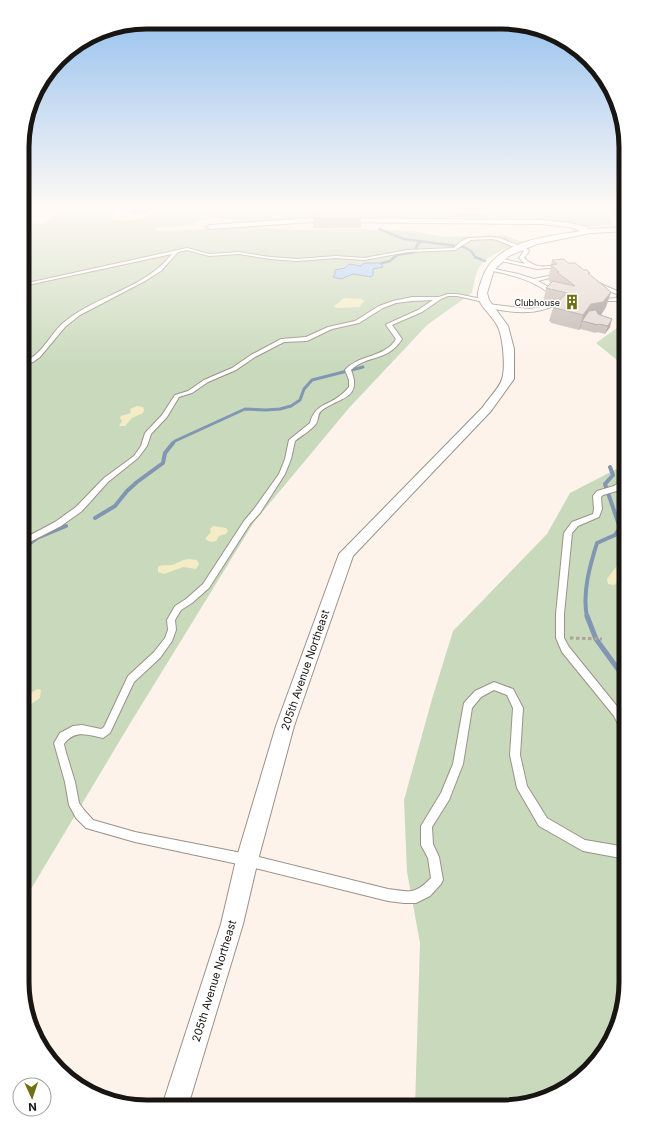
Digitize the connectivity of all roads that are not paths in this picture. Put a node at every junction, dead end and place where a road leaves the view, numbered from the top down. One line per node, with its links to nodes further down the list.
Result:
1 (499, 259): 9 (street)
2 (135, 260): 12 (lane)
3 (169, 260): 20 (lane)
4 (502, 260): 6 (lane)
5 (523, 260): 6 (lane)
6 (530, 266): 8 (lane)
7 (562, 266): 8 (lane)
8 (537, 268): 10 (lane)
9 (490, 269): 10 (lane); 17 (street)
10 (535, 280): 15 (lane)
11 (588, 280): 13 (lane)
12 (29, 284)
13 (619, 292)
14 (438, 298): 17 (lane); 22 (lane); 25 (lane)
15 (557, 298)
16 (617, 299): 18 (lane)
17 (485, 300): 19 (lane); 25 (street, 205th Avenue Northeast)
18 (605, 300)
19 (551, 305)
20 (29, 362)
21 (619, 486): 23 (lane)
22 (29, 538)
23 (619, 717)
24 (619, 852): 25 (lane)
25 (247, 860): 26 (street, 205th Avenue Northeast)
26 (177, 1100)

